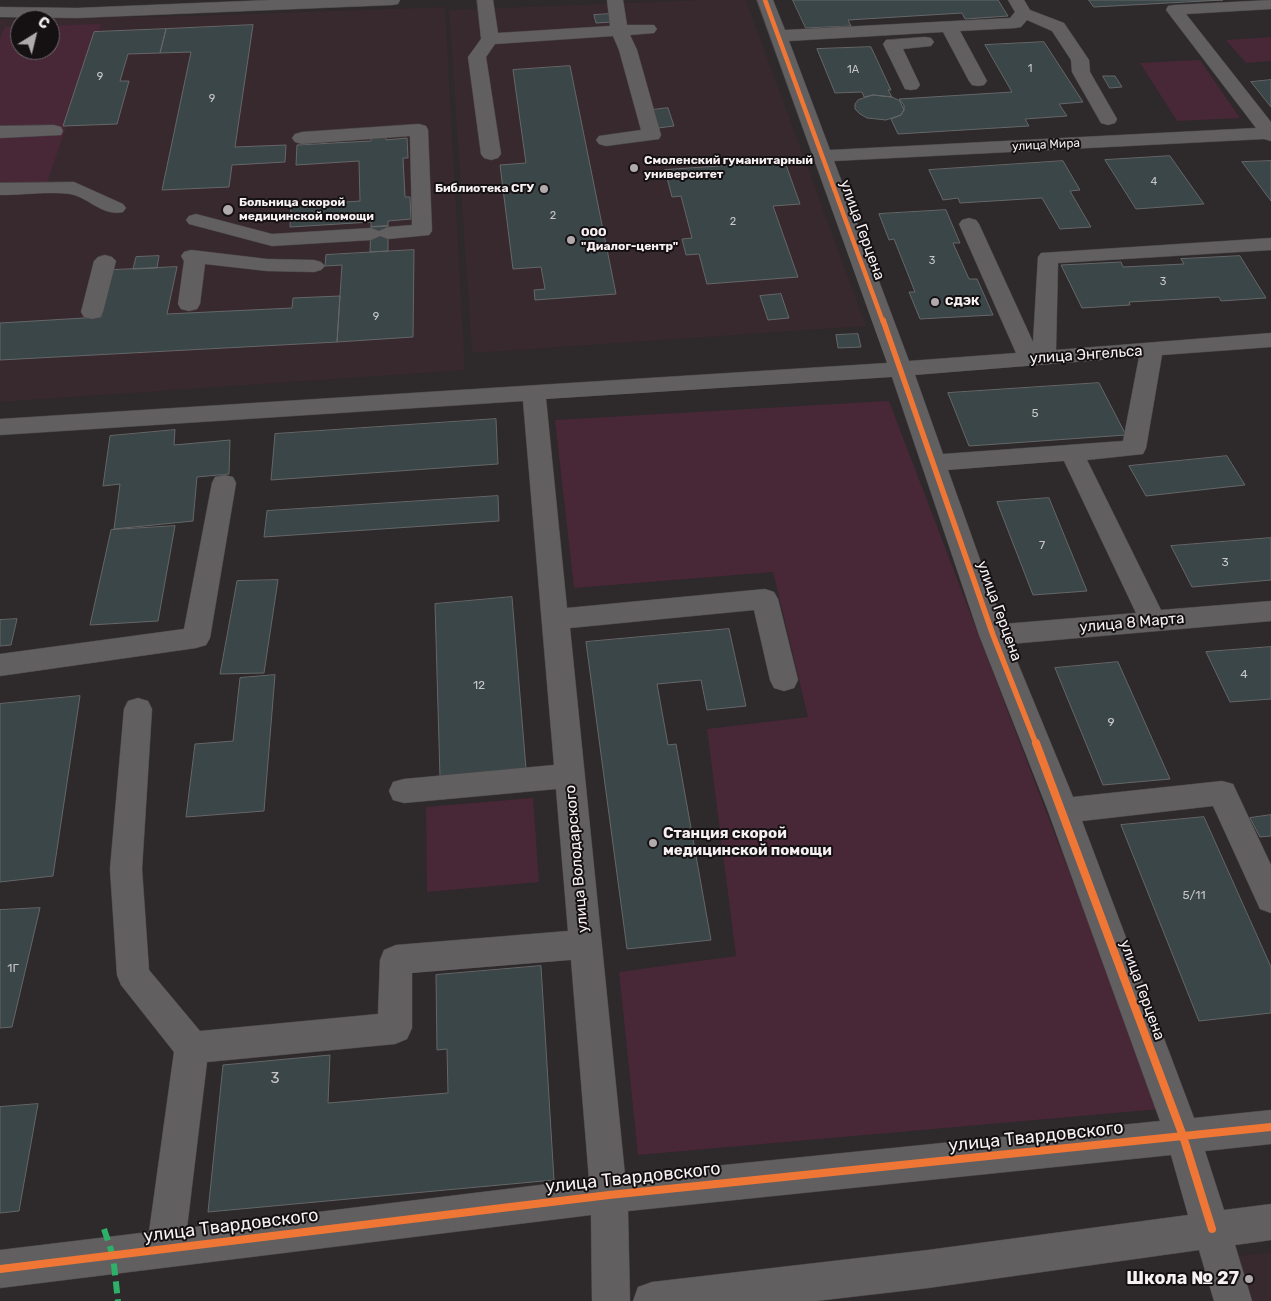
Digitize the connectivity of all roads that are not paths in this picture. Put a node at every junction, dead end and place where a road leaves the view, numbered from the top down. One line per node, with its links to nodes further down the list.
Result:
1 (392, 0): 7 (street)
2 (485, 0): 12 (street)
3 (615, 0): 9 (street)
4 (765, 0): 11 (street, улица Герцена)
5 (1271, 4): 18 (street)
6 (1020, 7): 10 (street); 15 (street)
7 (1, 16)
8 (648, 29): 9 (street)
9 (619, 31): 12 (street); 20 (street)
10 (953, 33): 11 (street); 13 (street); 14 (street)
11 (778, 36): 22 (street, улица Герцена)
12 (490, 39): 21 (street)
13 (978, 81)
14 (911, 85)
15 (1108, 119)
16 (54, 131): 17 (street)
17 (0, 132)
18 (1270, 134): 22 (street, улица Мира)
19 (302, 138): 25 (street)
20 (606, 140)
21 (490, 154)
22 (822, 156): 36 (street, улица Герцена)
23 (0, 189): 24 (street)
24 (116, 208)
25 (196, 220)
26 (969, 224): 35 (street)
27 (1264, 244): 29 (street); 35 (street)
28 (105, 261): 32 (street)
29 (1271, 264)
30 (314, 266): 31 (street)
31 (188, 304)
32 (92, 312)
33 (1271, 340): 34 (street, улица Энгельса)
34 (1152, 350): 35 (street, улица Энгельса); 39 (street)
35 (1037, 358): 36 (street, улица Энгельса)
36 (901, 369): 37 (street, улица Энгельса); 40 (street, улица Герцена)
37 (535, 405): 38 (street, улица Энгельса); 43 (street, улица Володарского)
38 (0, 426)
39 (1072, 453): 40 (street); 44 (street)
40 (933, 463): 45 (street, улица Герцена)
41 (224, 483): 46 (street)
42 (1271, 611): 44 (street, улица 8 Марта)
43 (556, 619): 47 (street); 49 (street, улица Володарского)
44 (1153, 621): 45 (street, улица 8 Марта)
45 (993, 635): 51 (street, улица Герцена)
46 (0, 664)
47 (784, 680)
48 (138, 709): 54 (street)
49 (570, 776): 50 (street); 53 (street, улица Володарского)
50 (404, 791)
51 (1062, 811): 52 (street); 56 (street, улица Герцена)
52 (1271, 899)
53 (585, 944): 54 (street); 57 (street, улица Володарского)
54 (192, 1048): 60 (street)
55 (1271, 1127): 56 (street, улица Твардовского)
56 (1182, 1136): 57 (street, улица Твардовского); 59 (street, улица Герцена)
57 (609, 1195): 60 (street, улица Твардовского); 62 (street, улица Володарского)
58 (1271, 1222): 59 (street)
59 (1212, 1229): 63 (street); 64 (street, улица Герцена)
60 (165, 1250): 61 (street, улица Твардовского)
61 (0, 1269)
62 (611, 1301)
63 (652, 1301)
64 (1233, 1301)

